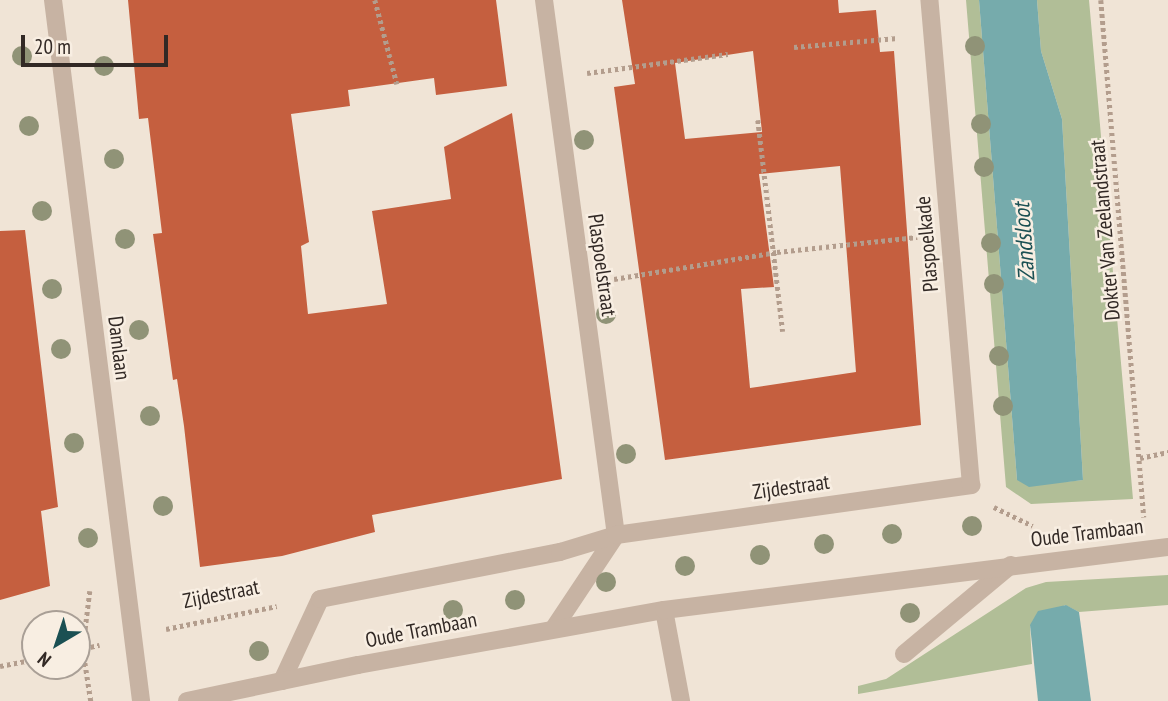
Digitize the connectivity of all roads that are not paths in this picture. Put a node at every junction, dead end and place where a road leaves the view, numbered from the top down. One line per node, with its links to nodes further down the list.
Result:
1 (53, 0): 12 (street, Damlaan)
2 (544, 0): 5 (street, Plaspoelstraat)
3 (929, 0): 4 (street, Plaspoelkade)
4 (971, 485): 5 (street, Zijdestraat)
5 (616, 535): 9 (street); 11 (street, Zijdestraat)
6 (1168, 547): 7 (street, Oude Trambaan)
7 (1011, 565): 8 (street, Oude Trambaan); 10 (street, Oude Trambaan)
8 (664, 610): 9 (street, Oude Trambaan); 14 (street)
9 (554, 628): 11 (street, Oude Trambaan)
10 (904, 654)
11 (282, 681): 13 (street, Oude Trambaan)
12 (141, 701)
13 (187, 701)
14 (681, 701)

